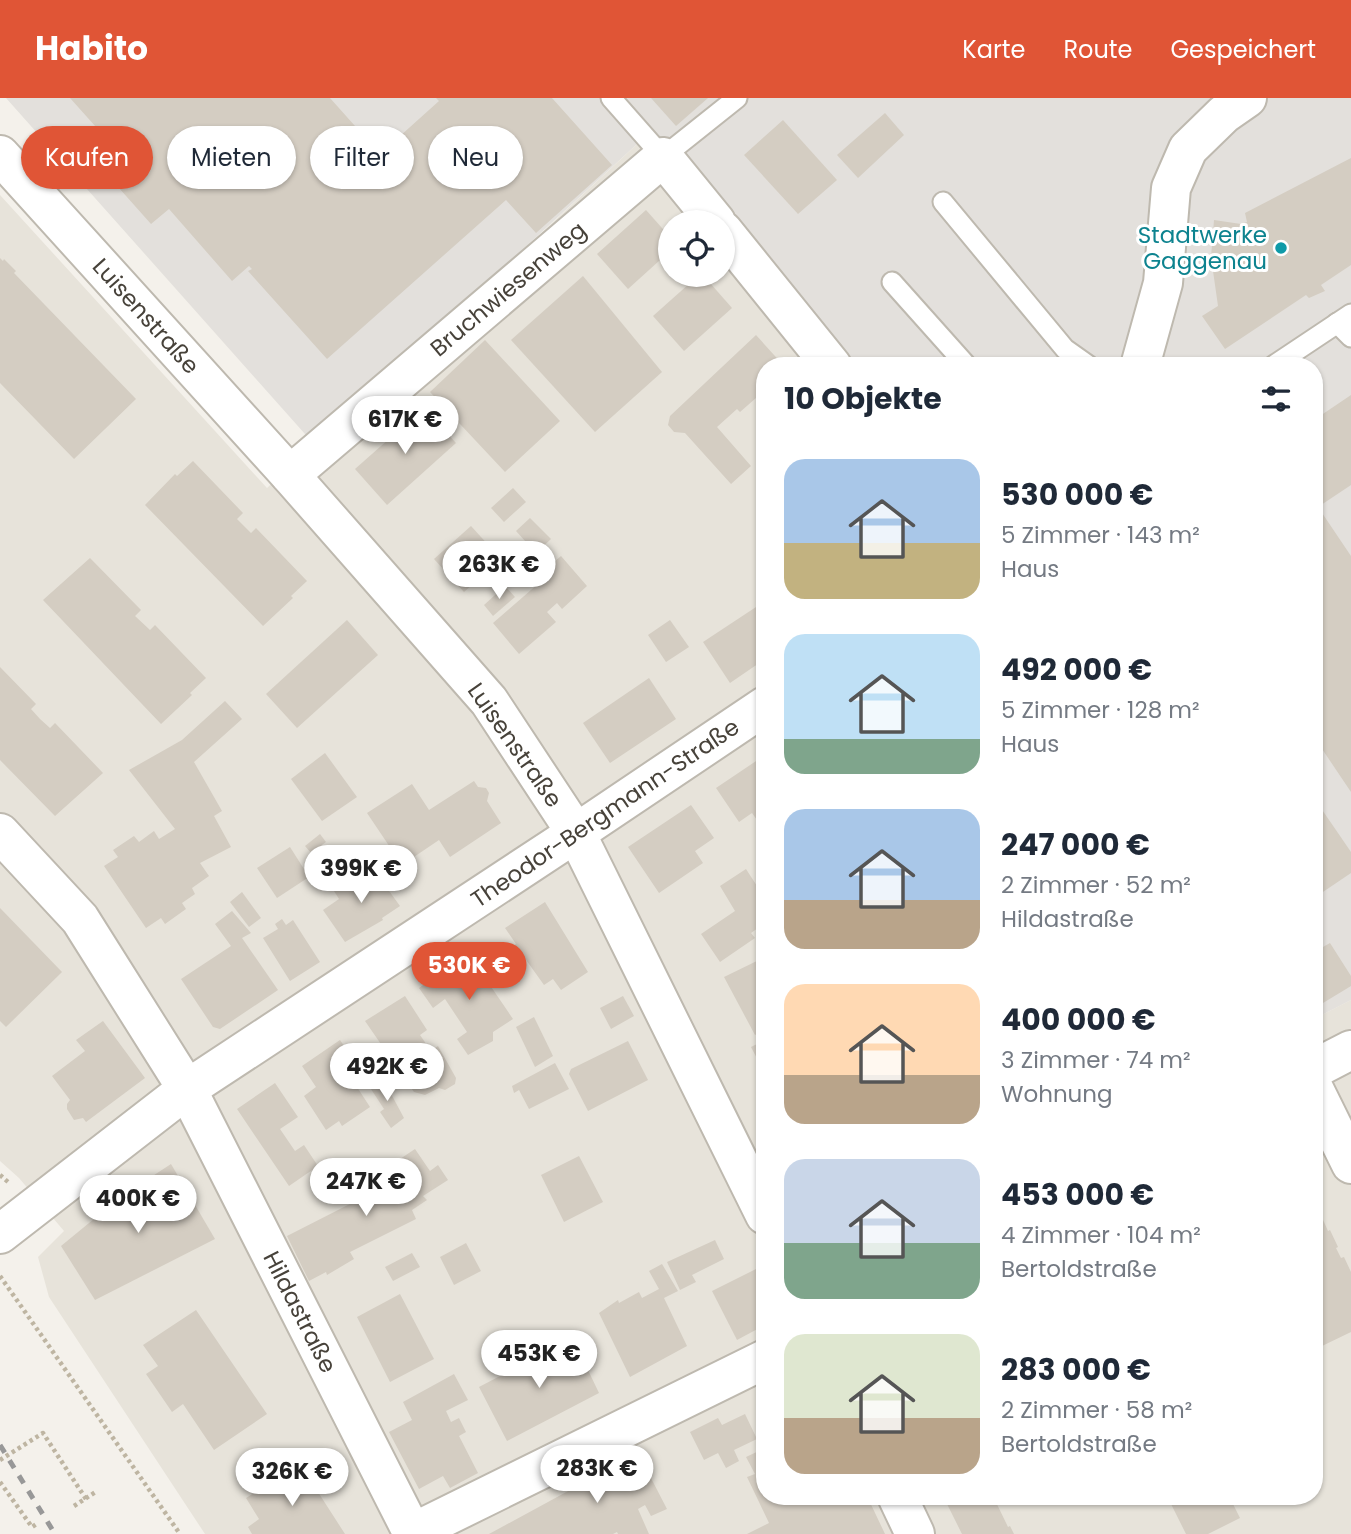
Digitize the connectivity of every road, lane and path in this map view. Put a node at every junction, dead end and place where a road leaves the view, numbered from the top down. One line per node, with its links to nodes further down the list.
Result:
1 (611, 98): 5 (lane)
2 (737, 98): 5 (lane)
3 (1247, 98): 14 (street)
4 (0, 155): 16 (street, Luisenstraße)
5 (663, 157): 7 (street); 16 (street, Bruchwiesenweg)
6 (943, 202): 13 (lane)
7 (706, 210)
8 (735, 246): 11 (street)
9 (892, 282): 12 (lane)
10 (1346, 325): 15 (lane)
11 (825, 357)
12 (959, 357)
13 (1076, 357)
14 (1142, 357)
15 (1289, 357)
16 (290, 475): 19 (street, Luisenstraße)
17 (756, 712): 19 (street, Theodor-Bergmann-Straße)
18 (0, 833): 22 (street, Hildastraße)
19 (576, 833): 22 (street, Theodor-Bergmann-Straße); 25 (street, Luisenstraße)
20 (1351, 1050): 21 (street)
21 (1323, 1064)
22 (187, 1089): 26 (street, Theodor-Bergmann-Straße); 37 (street, Hildastraße)
23 (1323, 1107): 24 (street)
24 (1351, 1164)
25 (756, 1190)
26 (0, 1234)
27 (0, 1276): 36 (path)
28 (756, 1363): 37 (street)
29 (0, 1460): 32 (path)
30 (0, 1482): 35 (path)
31 (97, 1491): 32 (path)
32 (86, 1499): 34 (path)
33 (901, 1505): 38 (street)
34 (74, 1506)
35 (38, 1523)
36 (180, 1534)
37 (413, 1534)
38 (915, 1534)

